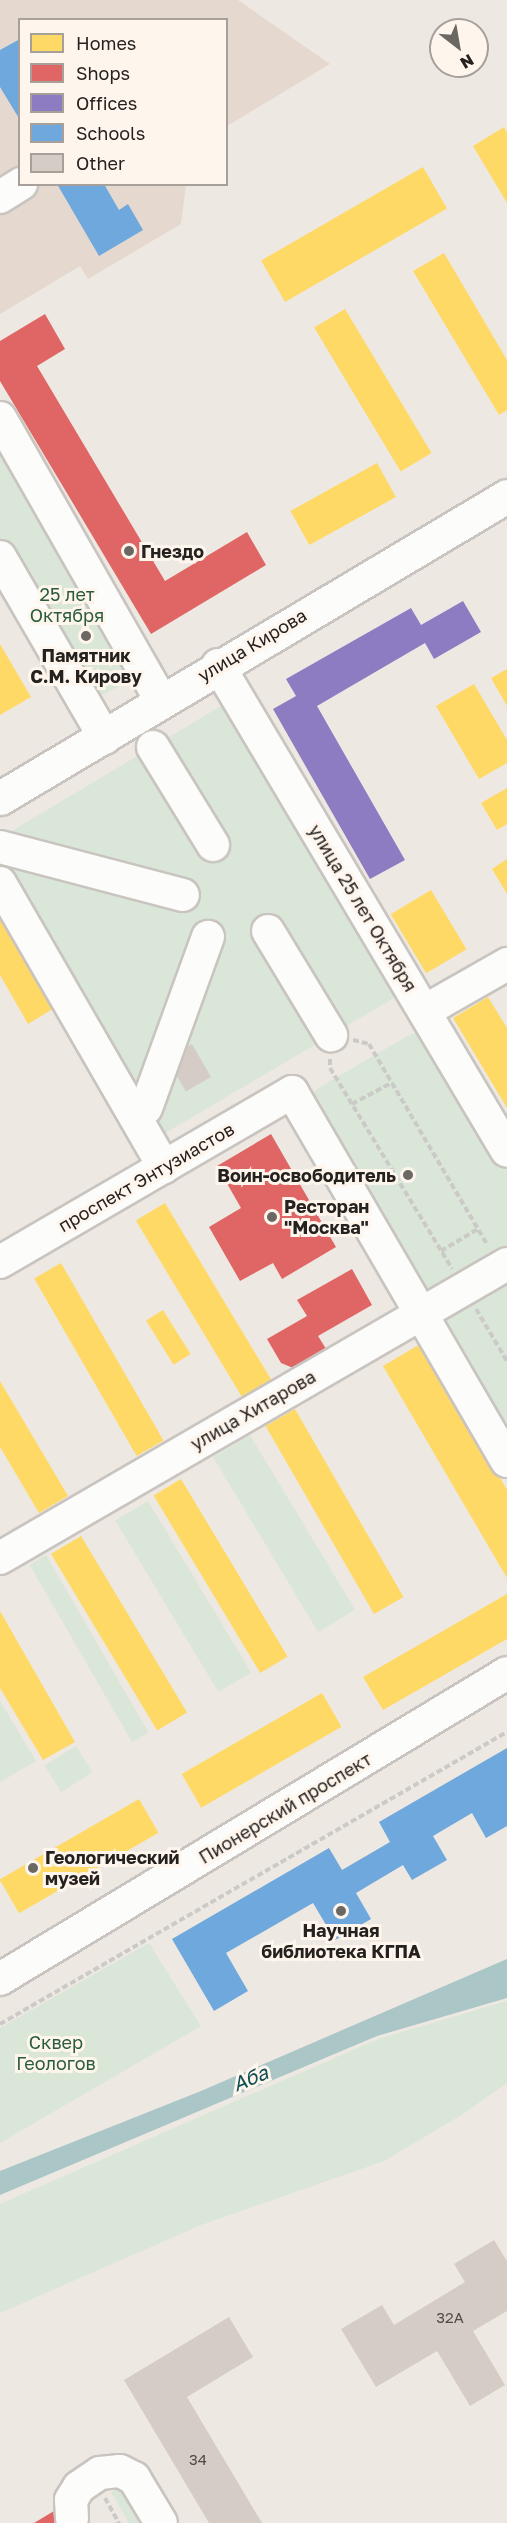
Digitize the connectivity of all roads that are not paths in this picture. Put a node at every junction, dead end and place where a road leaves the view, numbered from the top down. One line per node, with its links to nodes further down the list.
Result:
1 (18, 186): 2 (street)
2 (0, 197)
3 (0, 418): 7 (street)
4 (507, 496): 6 (main road, улица Кирова)
5 (0, 557): 8 (street)
6 (218, 665): 7 (main road, улица Кирова); 18 (street, улица 25 лет Октября)
7 (161, 700): 8 (main road, улица Кирова)
8 (105, 738): 10 (main road, улица Кирова)
9 (153, 747): 11 (street)
10 (0, 798)
11 (213, 845)
12 (0, 847): 14 (street)
13 (0, 883): 22 (street)
14 (183, 895)
15 (268, 931): 19 (street)
16 (208, 937): 20 (street)
17 (507, 964): 18 (street)
18 (425, 1011): 21 (street, улица 25 лет Октября)
19 (331, 1035)
20 (146, 1108)
21 (507, 1151)
22 (164, 1167): 23 (street, проспект Энтузиастов); 25 (street, проспект Энтузиастов)
23 (0, 1262)
24 (504, 1266): 25 (street, улица Хитарова)
25 (421, 1312): 26 (street); 27 (street, улица Хитарова)
26 (507, 1461)
27 (0, 1558)
28 (507, 1673): 29 (street, Пионерский проспект)
29 (0, 1979)
30 (72, 2518): 31 (street)
31 (161, 2523)

